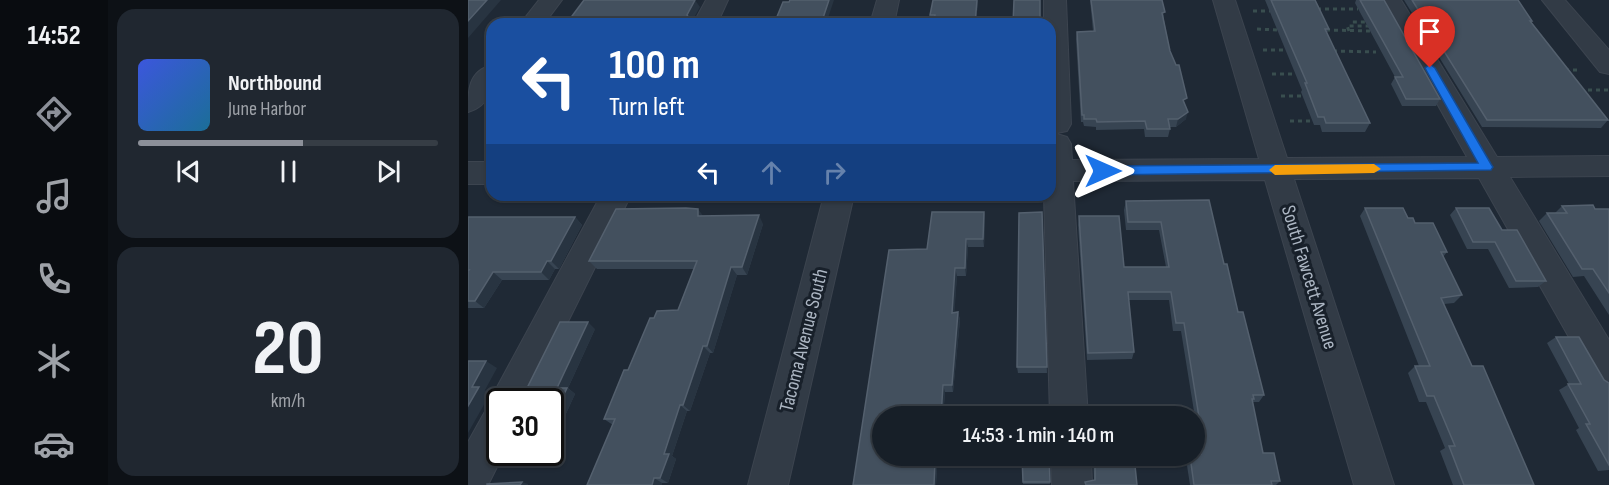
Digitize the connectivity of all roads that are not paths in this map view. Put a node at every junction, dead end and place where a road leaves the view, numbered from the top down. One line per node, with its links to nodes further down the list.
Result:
1 (551, 0): 8 (street)
2 (717, 0): 9 (street)
3 (888, 0): 10 (street)
4 (1055, 0): 11 (street)
5 (1224, 0): 18 (street, South Fawcett Avenue)
6 (1390, 0): 17 (street)
7 (1552, 0): 12 (street)
8 (537, 18)
9 (708, 18)
10 (884, 18)
11 (1055, 18)
12 (1609, 66)
13 (486, 80): 14 (street)
14 (468, 103)
15 (1056, 152): 18 (street)
16 (1609, 166): 17 (street)
17 (1486, 167): 18 (street); 24 (street)
18 (1277, 170): 32 (street, South Fawcett Avenue)
19 (1056, 171): 26 (street)
20 (468, 173): 21 (street)
21 (486, 173)
22 (613, 201): 25 (street)
23 (827, 201): 30 (street, Tacoma Avenue South)
24 (1609, 373)
25 (516, 388)
26 (1068, 406)
27 (486, 448): 29 (street)
28 (1071, 466): 31 (street)
29 (468, 482)
30 (768, 485)
31 (1072, 485)
32 (1374, 485)

